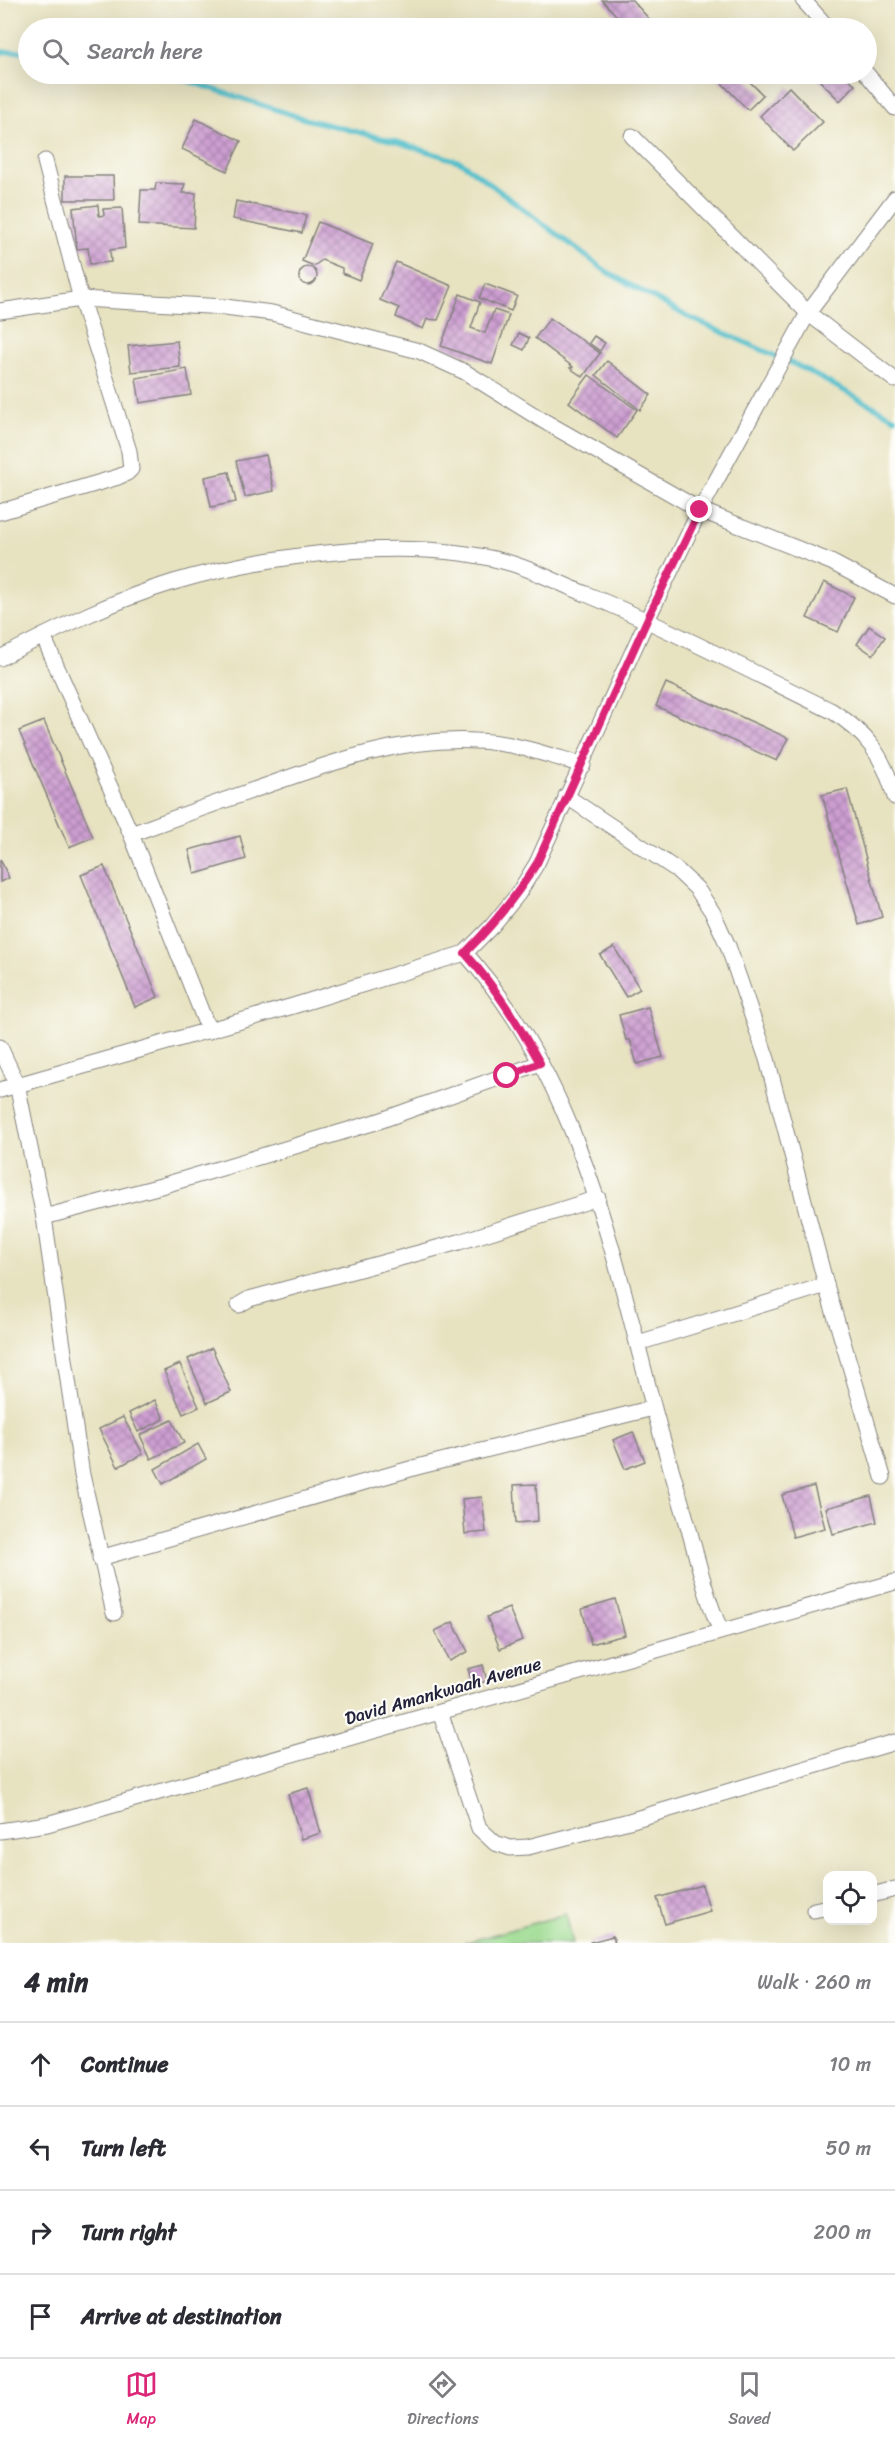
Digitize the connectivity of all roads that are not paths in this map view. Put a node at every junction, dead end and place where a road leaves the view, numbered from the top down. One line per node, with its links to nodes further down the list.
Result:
1 (803, 0): 2 (street)
2 (819, 18)
3 (876, 84): 4 (street)
4 (895, 108)
5 (632, 136): 10 (street)
6 (45, 161): 8 (street)
7 (895, 198): 10 (street)
8 (81, 299): 9 (street); 12 (street); 13 (street)
9 (0, 311)
10 (808, 313): 11 (street); 12 (street)
11 (895, 380)
12 (700, 510): 14 (street); 15 (street)
13 (0, 512)
14 (895, 596)
15 (647, 620): 16 (street); 18 (street); 20 (street)
16 (43, 636): 17 (street); 21 (street)
17 (0, 658)
18 (583, 765): 19 (street); 21 (street)
19 (566, 796): 22 (street); 30 (street)
20 (895, 797)
21 (131, 834): 23 (street)
22 (465, 953): 23 (street); 25 (street)
23 (209, 1031): 26 (street)
24 (0, 1047): 26 (street)
25 (540, 1063): 28 (street); 29 (street)
26 (17, 1084): 27 (street); 29 (street)
27 (0, 1090)
28 (598, 1198): 31 (street); 32 (street)
29 (44, 1217): 35 (street)
30 (826, 1286): 32 (street); 34 (street)
31 (239, 1305)
32 (638, 1343): 33 (street)
33 (653, 1408): 35 (street); 38 (street)
34 (883, 1477)
35 (100, 1557): 37 (street)
36 (895, 1582): 38 (street, David Amankwaah Avenue)
37 (114, 1613)
38 (721, 1631): 39 (street, David Amankwaah Avenue)
39 (440, 1712): 40 (street); 41 (street, David Amankwaah Avenue)
40 (895, 1742)
41 (0, 1832)
42 (895, 1889): 43 (street)
43 (877, 1894)

